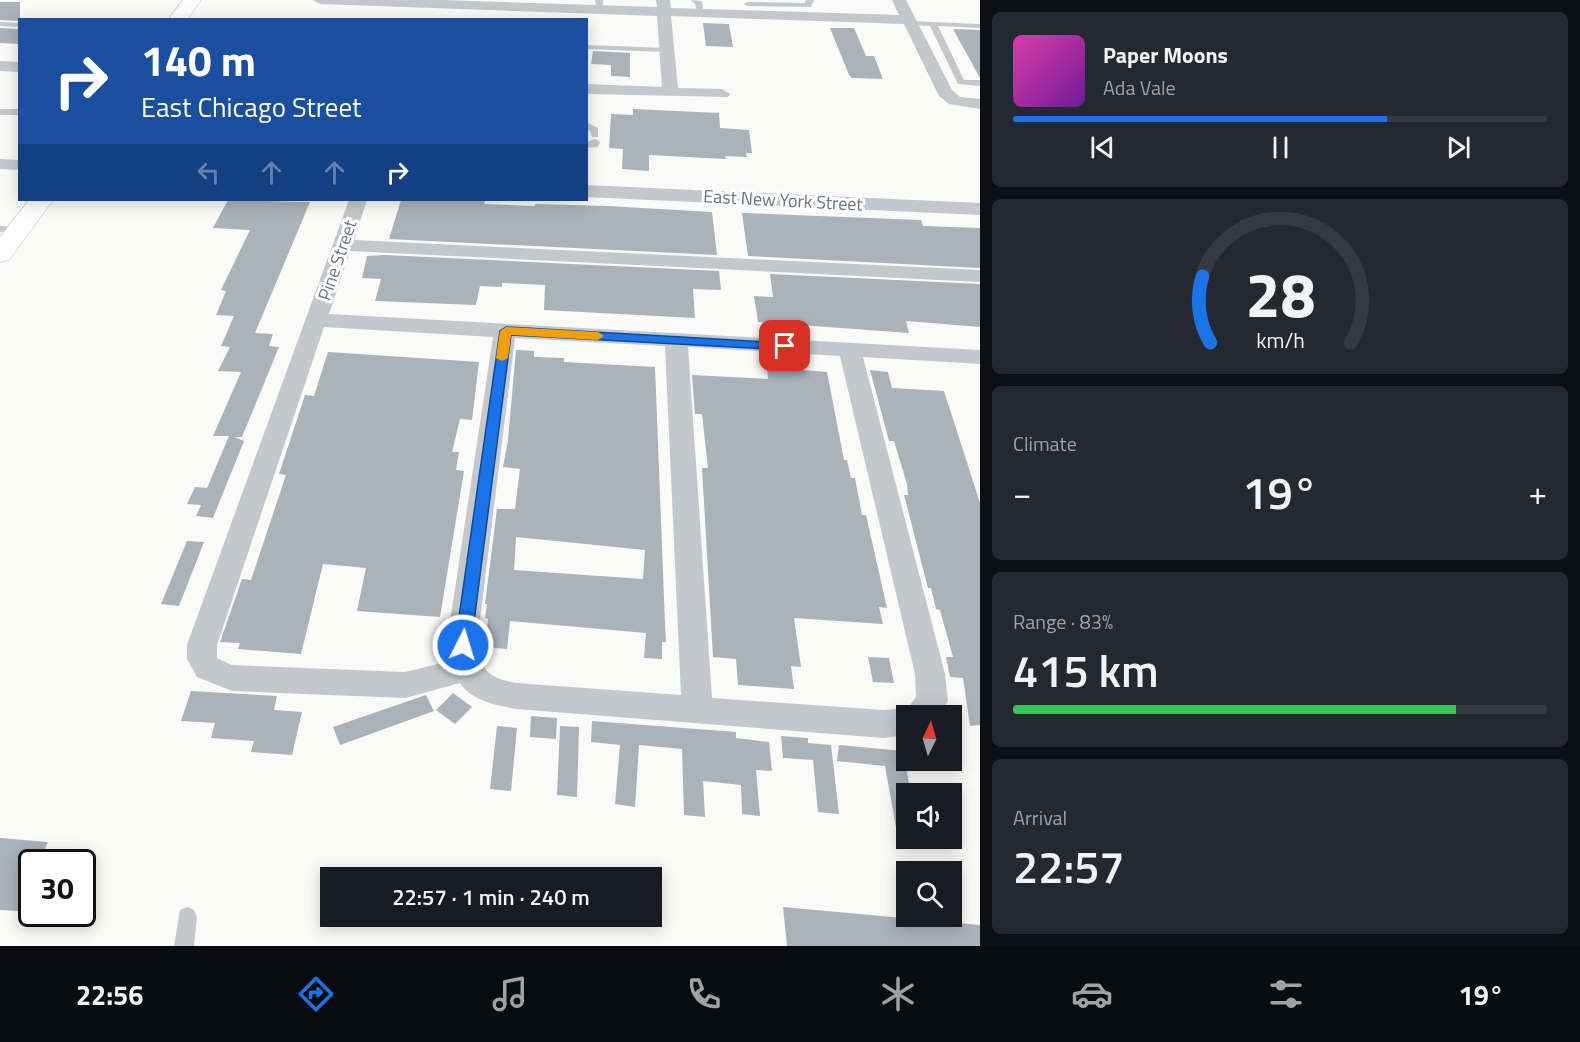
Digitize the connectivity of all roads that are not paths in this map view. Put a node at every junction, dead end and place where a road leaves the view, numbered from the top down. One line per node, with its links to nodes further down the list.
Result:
1 (192, 0): 11 (main road)
2 (320, 0): 5 (street)
3 (810, 0): 10 (lane)
4 (899, 0): 13 (street)
5 (426, 2): 6 (street); 12 (street)
6 (485, 3): 7 (street)
7 (599, 5): 8 (street)
8 (664, 6): 9 (street); 19 (street)
9 (698, 6): 10 (street)
10 (748, 6): 13 (street)
11 (178, 18)
12 (421, 18)
13 (910, 22): 15 (lane); 26 (street)
14 (0, 24): 16 (lane)
15 (933, 24): 17 (lane); 22 (lane)
16 (18, 25)
17 (980, 26)
18 (588, 47): 19 (lane)
19 (667, 50): 24 (street)
20 (0, 66): 21 (street)
21 (18, 67)
22 (980, 83)
23 (588, 89): 24 (street)
24 (670, 92): 25 (street)
25 (722, 94)
26 (980, 104)
27 (0, 112): 28 (lane)
28 (18, 112)
29 (588, 126): 30 (lane)
30 (592, 141)
31 (0, 164): 32 (street)
32 (18, 165)
33 (588, 191): 36 (street, East New York Street)
34 (40, 201): 37 (main road)
35 (358, 201): 38 (street, Pine Street)
36 (980, 209)
37 (9, 229): 39 (main road)
38 (342, 245): 40 (street); 41 (street, Pine Street)
39 (0, 254)
40 (980, 276)
41 (316, 320): 42 (street); 46 (street, Pine Street)
42 (506, 331): 43 (street); 46 (street)
43 (676, 340): 44 (street); 48 (street)
44 (850, 350): 45 (street); 47 (street)
45 (980, 357)
46 (467, 669): 48 (street)
47 (929, 705)
48 (697, 710): 49 (street)
49 (896, 723)
50 (187, 917): 51 (lane)
51 (184, 946)

